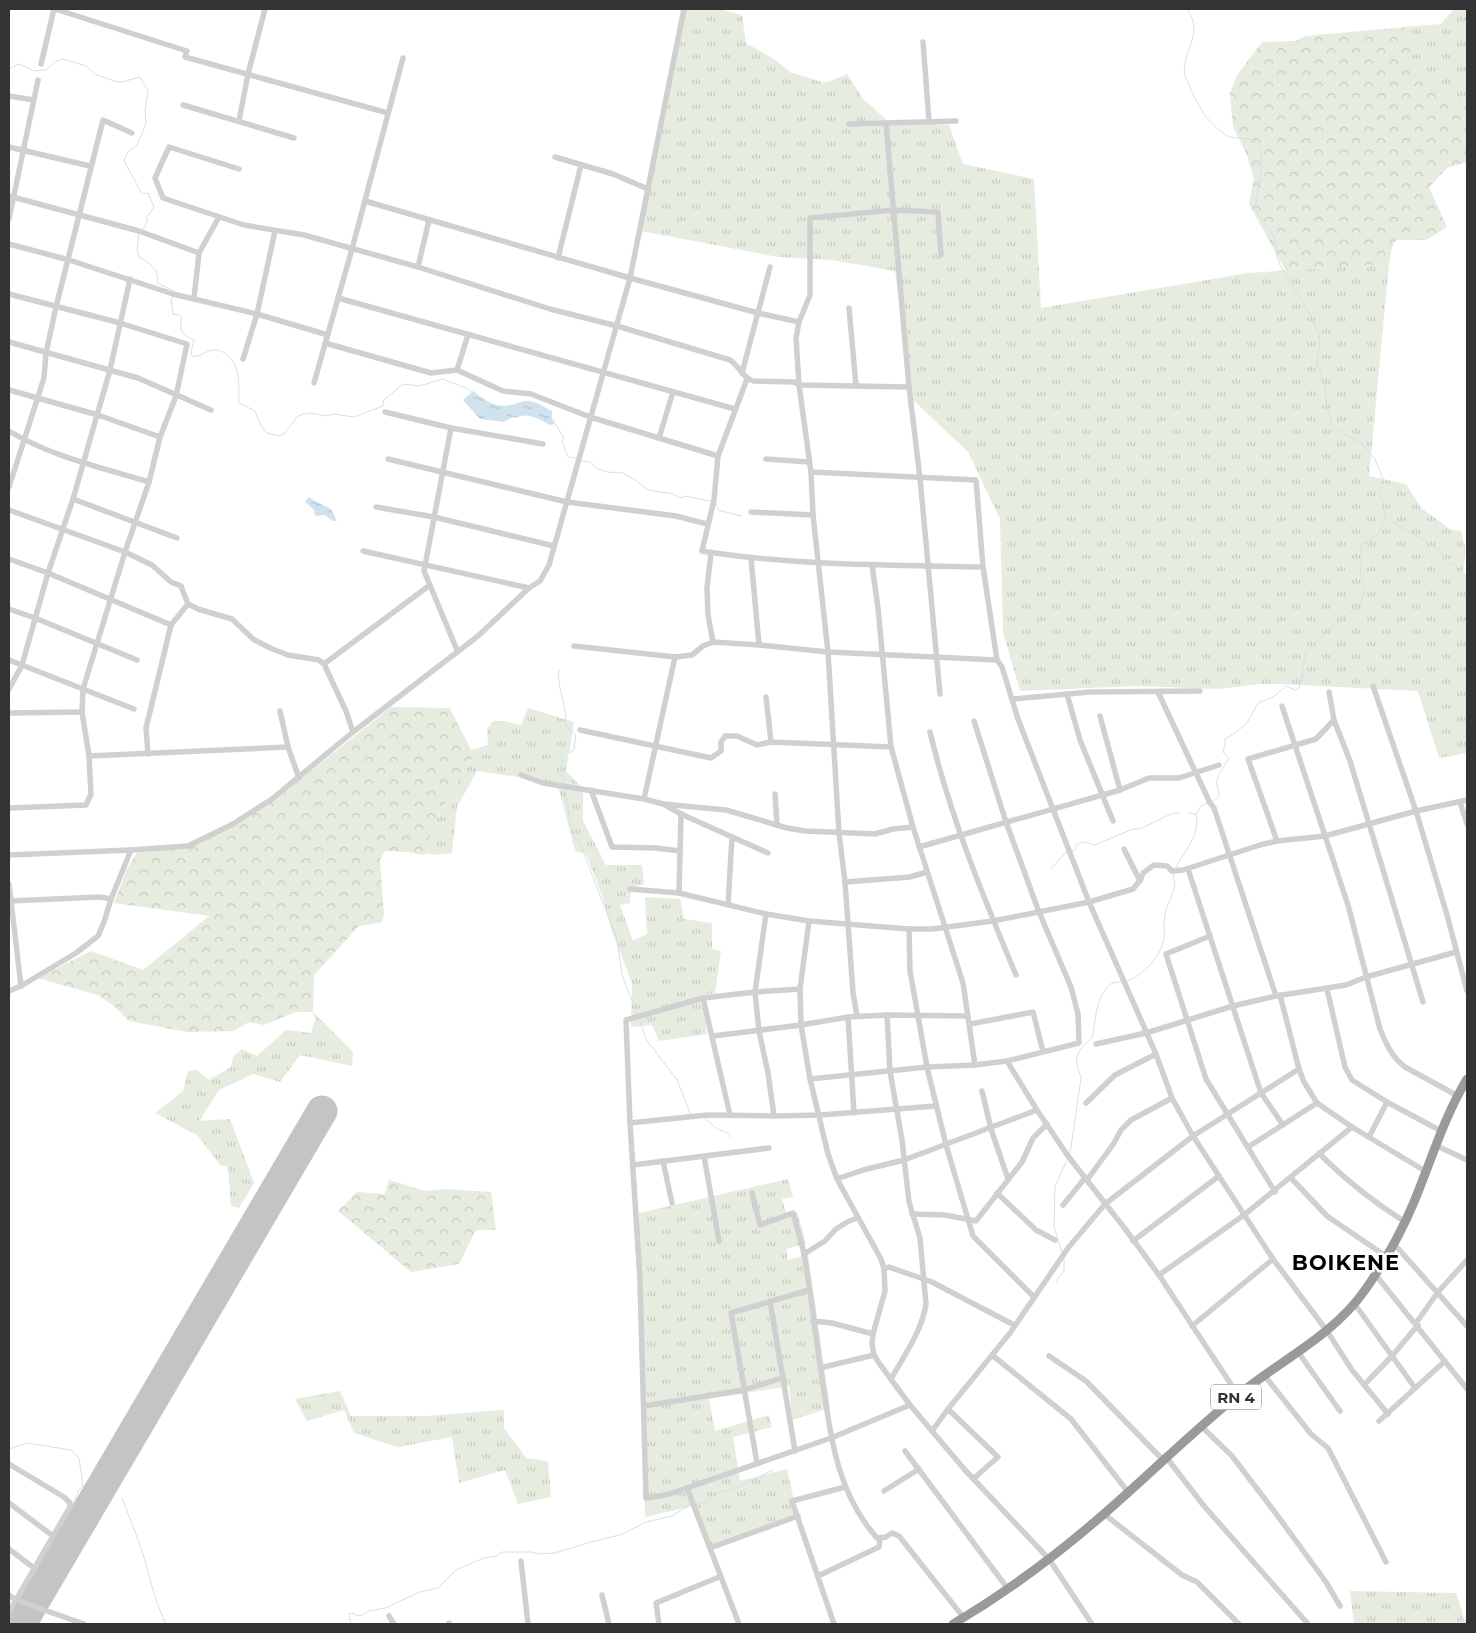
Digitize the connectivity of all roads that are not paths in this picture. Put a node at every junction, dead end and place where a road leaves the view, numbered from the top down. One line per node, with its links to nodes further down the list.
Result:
1 (54, 9): 6 (street); 7 (street)
2 (265, 9): 7 (street)
3 (684, 9): 26 (street)
4 (923, 42): 13 (street)
5 (403, 58): 12 (street)
6 (41, 64)
7 (248, 74): 12 (street); 15 (street)
8 (38, 80): 10 (street)
9 (9, 96): 10 (street)
10 (34, 100): 21 (street)
11 (183, 105): 15 (street)
12 (388, 113): 28 (street)
13 (929, 121): 14 (street); 17 (street)
14 (956, 121)
15 (239, 122): 19 (street)
16 (849, 124): 17 (street)
17 (886, 124): 29 (street)
18 (132, 132): 24 (street)
19 (294, 138)
20 (9, 147): 21 (street)
21 (24, 151): 24 (street); 27 (street)
22 (555, 157): 23 (street)
23 (581, 165): 26 (street); 39 (street)
24 (90, 166): 30 (street)
25 (239, 169): 31 (street)
26 (648, 189): 43 (street)
27 (12, 196): 30 (street); 32 (street)
28 (365, 201): 33 (street); 36 (street)
29 (892, 210): 38 (street); 52 (street); 69 (street)
30 (79, 216): 37 (street); 40 (street)
31 (219, 217): 34 (street); 37 (street)
32 (9, 219)
33 (429, 220): 39 (street); 41 (street)
34 (275, 231): 36 (street); 51 (street)
35 (9, 244): 40 (street)
36 (352, 249): 41 (street); 47 (street)
37 (199, 253): 46 (street)
38 (941, 255)
39 (558, 258): 43 (street)
40 (69, 260): 44 (street); 48 (street)
41 (418, 267): 54 (street)
42 (770, 267): 50 (street)
43 (630, 278): 50 (street); 54 (street)
44 (130, 279): 46 (street); 53 (street)
45 (9, 294): 48 (street)
46 (194, 298): 51 (street)
47 (338, 298): 55 (street); 56 (street)
48 (56, 307): 53 (street); 59 (street)
49 (849, 308): 68 (street)
50 (758, 313): 52 (street); 64 (street)
51 (257, 314): 55 (street); 60 (street)
52 (799, 322): 67 (street)
53 (120, 323): 61 (street); 72 (street)
54 (616, 326): 63 (street); 64 (street)
55 (328, 335): 58 (street)
56 (468, 335): 62 (street); 63 (street)
57 (9, 342): 59 (street)
58 (325, 343): 62 (street); 66 (street)
59 (46, 353): 61 (street); 73 (street)
60 (243, 359)
61 (110, 370): 72 (street); 77 (street)
62 (457, 370): 78 (street)
63 (603, 372): 71 (street); 78 (street)
64 (742, 373): 65 (street)
65 (747, 378): 67 (street); 74 (street)
66 (314, 383)
67 (799, 384): 68 (street); 89 (street)
68 (856, 386): 69 (street)
69 (909, 387): 92 (street)
70 (9, 390): 73 (street)
71 (673, 392): 74 (street); 82 (street)
72 (176, 396): 75 (street); 81 (street)
73 (38, 398): 77 (street); 83 (street)
74 (735, 409): 85 (street)
75 (211, 410)
76 (385, 412): 79 (street)
77 (98, 415): 81 (street); 88 (street)
78 (590, 417): 82 (street); 96 (street)
79 (451, 428): 84 (street); 91 (street)
80 (9, 431): 83 (street)
81 (160, 437): 93 (street)
82 (659, 438): 85 (street)
83 (24, 440): 88 (street); 94 (street)
84 (543, 444)
85 (718, 456): 103 (street)
86 (388, 459): 91 (street)
87 (766, 459): 89 (street)
88 (83, 462): 93 (street); 95 (street)
89 (809, 462): 90 (street)
90 (810, 472): 92 (street); 100 (street)
91 (442, 473): 96 (street); 101 (street)
92 (920, 478): 115 (street); 116 (street)
93 (149, 482): 102 (street)
94 (9, 487)
95 (73, 499): 102 (street); 104 (street)
96 (567, 502): 103 (street); 106 (street)
97 (376, 506): 101 (street)
98 (9, 510): 104 (street)
99 (751, 512): 100 (street)
100 (813, 515): 112 (street)
101 (434, 517): 106 (street); 113 (street)
102 (136, 523): 105 (street); 108 (street)
103 (708, 524): 109 (street)
104 (63, 529): 108 (street); 117 (street)
105 (177, 538)
106 (554, 546): 119 (street)
107 (363, 550): 113 (street)
108 (125, 552): 120 (street); 121 (street)
109 (711, 552): 110 (street); 125 (street)
110 (751, 558): 112 (street); 127 (street)
111 (9, 559): 117 (street)
112 (818, 563): 114 (street); 130 (street)
113 (424, 565): 118 (street); 119 (street)
114 (872, 565): 115 (street); 131 (street)
115 (928, 566): 116 (street); 132 (street)
116 (983, 566): 136 (street)
117 (48, 573): 120 (street); 123 (street)
118 (430, 584): 129 (street); 137 (street)
119 (529, 588): 129 (street)
120 (111, 599): 124 (street); 126 (street)
121 (188, 604): 124 (street); 137 (street)
122 (9, 609): 123 (street)
123 (35, 618): 126 (street); 138 (street)
124 (171, 625): 166 (street)
125 (713, 642): 127 (street); 133 (street)
126 (97, 644): 135 (street); 141 (street)
127 (759, 645): 130 (street)
128 (574, 646): 133 (street)
129 (457, 650): 158 (street)
130 (828, 652): 131 (street); 161 (street)
131 (882, 655): 132 (street); 165 (street)
132 (936, 656): 136 (street); 145 (street)
133 (675, 657): 164 (street)
134 (9, 660): 138 (street)
135 (137, 660)
136 (997, 660): 148 (street)
137 (324, 664): 158 (street)
138 (22, 665): 140 (street); 141 (street)
139 (1373, 686): 182 (street)
140 (9, 689)
141 (83, 689): 150 (street); 152 (street)
142 (1200, 691): 143 (street)
143 (1158, 692): 146 (street); 169 (street)
144 (1329, 692): 155 (street)
145 (940, 694)
146 (1067, 694): 148 (street); 175 (street)
147 (766, 697): 160 (street)
148 (1012, 699): 181 (street)
149 (1282, 706): 162 (street)
150 (134, 709)
151 (280, 711): 163 (street)
152 (82, 712): 153 (street); 167 (street)
153 (9, 713)
154 (1100, 716): 173 (street)
155 (1334, 720): 162 (street); 186 (street)
156 (974, 721): 185 (street)
157 (580, 730): 164 (street)
158 (353, 732): 171 (street)
159 (930, 732): 191 (street)
160 (771, 742): 161 (street); 164 (street)
161 (834, 745): 165 (street); 190 (street)
162 (1296, 746): 192 (street); 194 (street)
163 (288, 747): 166 (street); 171 (street)
164 (656, 747): 176 (street)
165 (891, 747): 189 (street)
166 (148, 754): 167 (street)
167 (88, 756): 180 (street)
168 (1220, 765): 169 (street)
169 (1196, 772): 173 (street); 201 (street)
170 (521, 774): 172 (street)
171 (299, 778): 197 (street)
172 (591, 790): 176 (street); 198 (street)
173 (1120, 790): 175 (street)
174 (774, 794): 188 (street)
175 (1102, 796): 181 (street); 184 (street)
176 (644, 798): 179 (street)
177 (1467, 800): 178 (street)
178 (1460, 802): 182 (street); 187 (street)
179 (663, 804): 183 (street); 188 (street)
180 (9, 808)
181 (1052, 809): 185 (street); 211 (street)
182 (1416, 811): 186 (street); 223 (street)
183 (681, 814): 193 (street); 198 (street)
184 (1112, 821)
185 (1006, 822): 191 (street); 213 (street)
186 (1369, 824): 192 (street); 224 (street)
187 (1467, 824)
188 (777, 825): 190 (street)
189 (913, 827): 190 (street); 195 (street)
190 (839, 833): 205 (street)
191 (960, 834): 195 (street); 216 (street)
192 (1325, 836): 194 (street); 226 (street)
193 (732, 837): 199 (street); 212 (street)
194 (1277, 840): 201 (street)
195 (919, 847): 203 (street)
196 (1124, 849): 204 (street)
197 (132, 850): 200 (street); 209 (street)
198 (680, 851): 208 (street)
199 (768, 853)
200 (9, 855)
201 (1230, 855): 202 (street); 233 (street)
202 (1188, 869): 204 (street); 220 (street)
203 (927, 872): 205 (street); 218 (street)
204 (1140, 881): 211 (street)
205 (845, 882): 217 (street)
206 (9, 884): 210 (street)
207 (630, 889): 208 (street)
208 (679, 893): 212 (street)
209 (111, 899): 210 (street); 227 (street)
210 (10, 901): 221 (street)
211 (1089, 902): 213 (street); 246 (street)
212 (728, 905): 214 (street)
213 (1039, 912): 216 (street); 249 (street)
214 (766, 914): 215 (street); 232 (street)
215 (809, 921): 217 (street); 228 (street)
216 (994, 921): 218 (street); 225 (street)
217 (848, 923): 219 (street); 240 (street)
218 (946, 928): 219 (street); 241 (street)
219 (908, 929): 238 (street)
220 (1210, 936): 236 (street); 242 (street)
221 (16, 948): 222 (street); 227 (street)
222 (9, 949)
223 (1456, 952): 224 (street); 231 (street)
224 (1413, 965): 226 (street); 235 (street)
225 (1016, 976)
226 (1366, 977): 229 (street); 261 (street)
227 (21, 986): 230 (street)
228 (800, 989): 232 (street); 244 (street)
229 (1327, 989): 233 (street); 264 (street)
230 (9, 991)
231 (1467, 991)
232 (755, 992): 234 (street); 245 (street)
233 (1278, 995): 236 (street); 254 (street)
234 (704, 998): 247 (street); 274 (street)
235 (1423, 1002)
236 (1232, 1006): 242 (street); 260 (street)
237 (887, 1015): 238 (street); 240 (street); 255 (street)
238 (918, 1015): 241 (street); 253 (street)
239 (848, 1016): 240 (street); 244 (street); 256 (street)
240 (857, 1016)
241 (968, 1016): 243 (street)
242 (1186, 1022): 246 (street); 270 (street)
243 (970, 1024): 249 (street); 252 (street)
244 (801, 1025): 245 (street); 257 (street)
245 (759, 1030): 247 (street); 273 (street)
246 (1146, 1033): 248 (street); 250 (street)
247 (713, 1036): 271 (street)
248 (1096, 1044)
249 (1043, 1051): 251 (street)
250 (1156, 1054): 262 (street); 263 (street)
251 (1006, 1061): 252 (street); 268 (street)
252 (975, 1065): 253 (street)
253 (927, 1068): 255 (street); 266 (street)
254 (1299, 1069): 260 (street); 265 (street)
255 (890, 1071): 256 (street); 267 (street)
256 (852, 1075): 257 (street); 269 (street)
257 (810, 1079): 272 (street)
258 (1467, 1079): 261 (highway, RN 4)
259 (982, 1091): 278 (street)
260 (1261, 1093): 270 (street); 276 (street)
261 (1458, 1096): 279 (highway, RN 4)
262 (1172, 1098): 280 (street); 297 (street)
263 (1086, 1102)
264 (1387, 1102): 279 (street); 281 (street)
265 (1317, 1103): 276 (street); 277 (street)
266 (936, 1106): 267 (street); 282 (street)
267 (896, 1110): 269 (street); 288 (street)
268 (1036, 1110): 275 (street); 278 (street)
269 (854, 1113): 272 (street)
270 (1227, 1114): 280 (street); 284 (street)
271 (730, 1115): 273 (street); 274 (street)
272 (820, 1115): 273 (street); 295 (street)
273 (774, 1116)
274 (630, 1124): 291 (street)
275 (1047, 1124): 296 (street); 297 (street)
276 (1283, 1125): 284 (street)
277 (1352, 1127): 281 (street); 286 (street)
278 (990, 1129): 282 (street); 296 (street)
279 (1441, 1131): 283 (highway, RN 4)
280 (1193, 1136): 293 (street); 302 (street)
281 (1369, 1137): 292 (street)
282 (946, 1145): 288 (street); 307 (street)
283 (1435, 1145): 289 (street); 292 (highway, RN 4)
284 (1248, 1147): 298 (street)
285 (769, 1148): 287 (street)
286 (1320, 1153): 294 (street); 308 (street)
287 (704, 1156): 290 (street); 310 (street)
288 (904, 1160): 295 (street); 304 (street)
289 (1467, 1160)
290 (663, 1162): 291 (street); 301 (street)
291 (632, 1165): 349 (street)
292 (1425, 1171): 308 (highway, RN 4)
293 (1219, 1176): 305 (street); 311 (street)
294 (1291, 1178): 298 (street); 314 (street)
295 (837, 1179): 306 (street)
296 (1008, 1179): 300 (street)
297 (1086, 1179): 302 (street); 303 (street)
298 (1275, 1192): 305 (street)
299 (752, 1193): 313 (street)
300 (997, 1193): 307 (street); 309 (street)
301 (672, 1202)
302 (1106, 1204): 311 (street); 323 (street)
303 (1063, 1205)
304 (912, 1214): 307 (street); 320 (street)
305 (1244, 1215): 315 (street); 319 (street)
306 (858, 1218): 313 (street); 317 (street)
307 (967, 1219): 323 (street)
308 (1405, 1222): 312 (highway, RN 4)
309 (1055, 1240)
310 (719, 1241)
311 (1133, 1241): 319 (street)
312 (1394, 1244): 314 (highway, RN 4); 322 (street)
313 (804, 1254): 321 (street)
314 (1387, 1257): 318 (highway, RN 4)
315 (1272, 1259): 329 (street); 331 (street)
316 (1467, 1260): 322 (street)
317 (884, 1268): 320 (street); 332 (street)
318 (1375, 1274): 325 (highway, RN 4); 327 (street)
319 (1159, 1275): 329 (street)
320 (922, 1278): 328 (street); 342 (street)
321 (809, 1290): 324 (street); 326 (street)
322 (1438, 1292): 327 (street); 330 (street)
323 (1034, 1297): 328 (street)
324 (770, 1302): 341 (street); 346 (street)
325 (1354, 1303): 331 (highway, RN 4); 337 (street)
326 (813, 1321): 332 (street); 339 (street)
327 (1417, 1324): 337 (street); 338 (street)
328 (1014, 1325): 334 (street)
329 (1192, 1326): 347 (street)
330 (1467, 1326)
331 (1327, 1331): 333 (highway, RN 4); 343 (street)
332 (873, 1334): 335 (street)
333 (1298, 1352): 340 (highway, RN 4); 351 (street)
334 (992, 1354): 350 (street); 367 (street)
335 (874, 1355): 339 (street); 342 (street)
336 (1049, 1356): 359 (street)
337 (1392, 1356): 343 (street); 344 (street)
338 (1444, 1360): 344 (street); 345 (street)
339 (820, 1368): 356 (street)
340 (1264, 1375): 347 (highway, RN 4); 377 (street)
341 (782, 1378): 346 (street); 357 (street)
342 (891, 1379): 348 (street)
343 (1364, 1385): 352 (street)
344 (1415, 1388): 352 (street)
345 (1467, 1389)
346 (744, 1390): 349 (street); 360 (street)
347 (1238, 1395): 354 (highway, RN 4)
348 (910, 1405): 355 (street); 356 (street)
349 (644, 1406): 365 (street)
350 (948, 1409): 355 (street); 363 (street)
351 (1340, 1411)
352 (1388, 1414): 353 (street)
353 (1379, 1421)
354 (1201, 1426): 359 (highway, RN 4); 385 (street)
355 (932, 1431): 363 (street)
356 (831, 1438): 357 (street); 364 (street)
357 (795, 1451): 360 (street)
358 (905, 1451): 362 (street)
359 (1164, 1459): 367 (highway, RN 4); 399 (street)
360 (757, 1463): 365 (street)
361 (9, 1464): 371 (street)
362 (919, 1468): 366 (street); 381 (street)
363 (973, 1479): 375 (street)
364 (845, 1487): 370 (street); 372 (street)
365 (688, 1488): 373 (street)
366 (884, 1491)
367 (1128, 1492): 369 (highway, RN 4)
368 (9, 1503): 371 (street)
369 (1104, 1514): 375 (highway, RN 4); 398 (street)
370 (798, 1516): 373 (street); 379 (street)
371 (53, 1536): 378 (street)
372 (880, 1539): 379 (street); 388 (street)
373 (710, 1548): 380 (street)
374 (9, 1549): 378 (street)
375 (1049, 1559): 381 (highway, RN 4); 397 (street)
376 (520, 1561): 391 (street)
377 (1386, 1562)
378 (34, 1568): 384 (street)
379 (818, 1576): 395 (street)
380 (720, 1577): 393 (street); 394 (street)
381 (1008, 1590): 388 (highway, RN 4)
382 (9, 1595): 384 (street)
383 (602, 1595): 392 (street)
384 (16, 1600): 386 (street); 389 (street)
385 (1340, 1606)
386 (9, 1612)
387 (389, 1616): 390 (street)
388 (964, 1618): 396 (highway, RN 4)
389 (84, 1624)
390 (394, 1624)
391 (528, 1624)
392 (609, 1624)
393 (659, 1624)
394 (738, 1624)
395 (834, 1624)
396 (953, 1624)
397 (1092, 1624)
398 (1239, 1624)
399 (1308, 1624)

